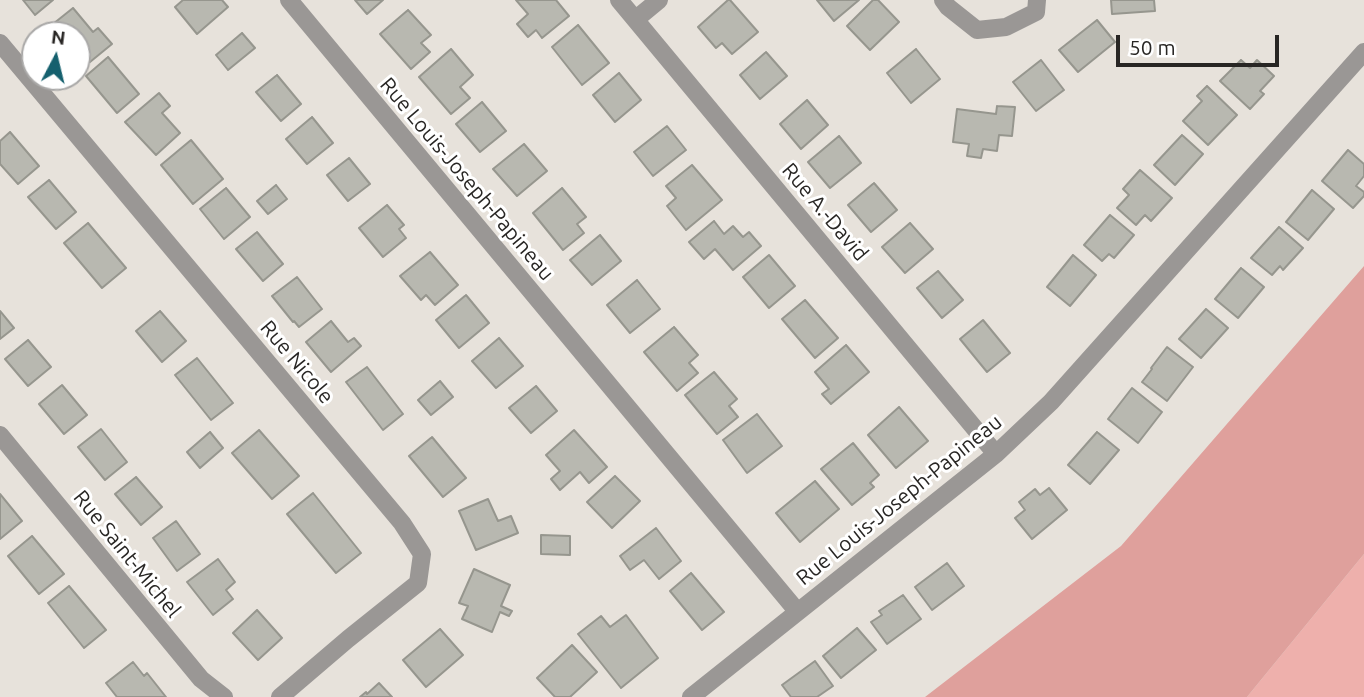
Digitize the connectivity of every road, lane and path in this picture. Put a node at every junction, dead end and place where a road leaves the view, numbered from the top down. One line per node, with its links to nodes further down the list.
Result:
1 (289, 0): 11 (street, Rue Louis-Joseph-Papineau)
2 (619, 0): 6 (street, Rue A.-David)
3 (659, 0): 6 (street)
4 (943, 0): 5 (street)
5 (1037, 0)
6 (636, 19): 10 (street, Rue A.-David)
7 (0, 43): 13 (street, Rue Nicole)
8 (1364, 52): 10 (street, Rue Louis-Joseph-Papineau)
9 (0, 435): 12 (street, Rue Saint-Michel)
10 (996, 454): 11 (street, Rue Louis-Joseph-Papineau)
11 (797, 611): 14 (street)
12 (224, 697)
13 (280, 697)
14 (691, 697)

